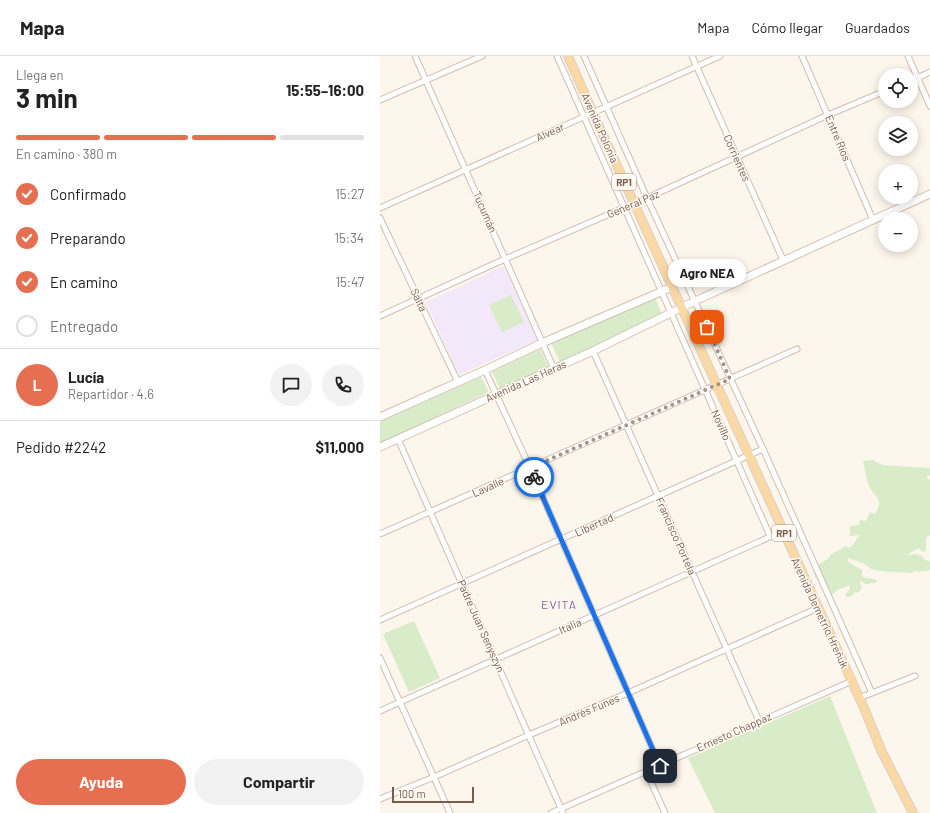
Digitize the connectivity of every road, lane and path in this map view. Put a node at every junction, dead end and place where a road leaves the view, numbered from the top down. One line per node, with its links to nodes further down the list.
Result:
1 (415, 56): 14 (street, Tucumán)
2 (482, 56): 14 (street)
3 (557, 56): 21 (street, Avenida Polonia)
4 (568, 56): 19 (main road, Avenida Polonia / RP1)
5 (584, 56): 17 (street)
6 (692, 56): 10 (street, Corrientes)
7 (720, 56): 10 (street, Alvear)
8 (802, 56): 20 (street, Entre Ríos)
9 (908, 56): 11 (street)
10 (696, 66): 17 (street, Alvear); 22 (street, Corrientes)
11 (913, 68)
12 (930, 72): 13 (street)
13 (918, 78): 18 (street)
14 (426, 81): 16 (street); 23 (street, Tucumán)
15 (878, 94): 20 (street, General Paz)
16 (380, 100)
17 (606, 106): 19 (street, Alvear); 25 (street)
18 (930, 106)
19 (593, 113): 21 (street, Alvear); 26 (main road, Avenida Polonia / RP1)
20 (828, 115): 22 (street, General Paz); 30 (street, Entre Ríos)
21 (584, 117): 23 (street, Alvear); 28 (street, Avenida Polonia)
22 (737, 157): 25 (street, General Paz); 32 (street, Corrientes)
23 (466, 170): 27 (street, Alvear); 31 (street, Tucumán)
24 (930, 194): 30 (main road, Avenida Las Heras)
25 (646, 198): 26 (street, General Paz); 36 (street)
26 (634, 203): 28 (street, General Paz); 33 (main road, Avenida Polonia / RP1)
27 (380, 208)
28 (623, 208): 31 (street, General Paz); 34 (street, Avenida Polonia)
29 (380, 218): 35 (street, Salta)
30 (873, 220): 32 (main road, Avenida Las Heras)
31 (505, 259): 35 (street, General Paz); 40 (street, Tucumán)
32 (783, 260): 36 (main road, Avenida Las Heras)
33 (672, 287): 34 (main road); 37 (main road, Avenida Polonia / RP1)
34 (661, 291): 38 (street, Avenida Polonia); 40 (main road)
35 (419, 299): 39 (street, General Paz); 46 (street, Salta)
36 (695, 301): 37 (main road, Avenida Las Heras); 45 (street)
37 (682, 308): 38 (main road, Avenida Las Heras); 47 (main road, Avenida Demetrio Hreñuk / RP1)
38 (671, 313): 42 (main road, Avenida Las Heras); 48 (street, Novillo)
39 (380, 316)
40 (542, 343): 43 (street, Tucumán); 44 (main road)
41 (797, 349): 45 (street, Lavalle)
42 (593, 351): 43 (main road, Avenida Las Heras); 51 (street, Francisco Portela)
43 (554, 369): 49 (main road, Avenida Las Heras)
44 (485, 370): 46 (main road); 49 (street)
45 (730, 379): 47 (street, Lavalle); 54 (street)
46 (458, 382): 50 (main road)
47 (717, 385): 48 (street, Lavalle); 55 (main road, Avenida Demetrio Hreñuk / RP1)
48 (705, 390): 51 (street, Lavalle); 56 (street, Novillo)
49 (496, 395): 52 (main road, Avenida Las Heras); 57 (street)
50 (380, 417)
51 (626, 426): 57 (street, Lavalle); 58 (street, Francisco Portela)
52 (398, 439): 53 (main road, Avenida Las Heras); 59 (street, Padre Juan Senyszyn)
53 (380, 447)
54 (763, 449): 55 (street, Libertad); 75 (street)
55 (749, 455): 56 (street, Libertad); 60 (main road, Avenida Demetrio Hreñuk / RP1)
56 (737, 460): 58 (street, Libertad); 62 (street, Novillo)
57 (530, 468): 59 (street, Lavalle); 63 (street)
58 (658, 496): 63 (street, Libertad); 64 (street, Francisco Portela)
59 (430, 512): 61 (street, Lavalle); 65 (street, Padre Juan Senyszyn)
60 (783, 531): 62 (street, Italia); 66 (main road, Avenida Demetrio Hreñuk / RP1)
61 (380, 534)
62 (770, 536): 64 (street, Italia)
63 (561, 540): 65 (street, Libertad); 67 (street)
64 (692, 571): 67 (street, Italia); 69 (street, Francisco Portela)
65 (462, 584): 68 (street, Libertad); 71 (street, Padre Juan Senyszyn)
66 (818, 608): 69 (street, Andrés Funes); 73 (main road, Avenida Demetrio Hreñuk / RP1)
67 (594, 615): 71 (street, Italia); 74 (street)
68 (380, 620)
69 (727, 648): 74 (street, Andrés Funes); 79 (street, Francisco Portela)
70 (380, 658): 77 (street)
71 (495, 659): 77 (street, Italia); 80 (street, Padre Juan Senyszyn)
72 (915, 676): 75 (street)
73 (852, 681): 76 (main road, Avenida Demetrio Hreñuk / RP1); 79 (street, Ernesto Chappaz)
74 (628, 693): 80 (street, Andrés Funes); 81 (street)
75 (872, 693): 76 (street)
76 (859, 698): 86 (main road, Avenida Demetrio Hreñuk / RP1)
77 (400, 702): 78 (street, Italia); 83 (street)
78 (380, 711)
79 (758, 721): 81 (street, Ernesto Chappaz)
80 (529, 735): 83 (street, Andrés Funes); 85 (street, Padre Juan Senyszyn)
81 (660, 766): 82 (street, Ernesto Chappaz)
82 (646, 771): 85 (street, Ernesto Chappaz); 89 (street)
83 (434, 777): 84 (street, Andrés Funes); 87 (street)
84 (380, 798)
85 (562, 811): 88 (street, Ernesto Chappaz)
86 (911, 812)
87 (450, 813)
88 (551, 813)
89 (665, 813)

